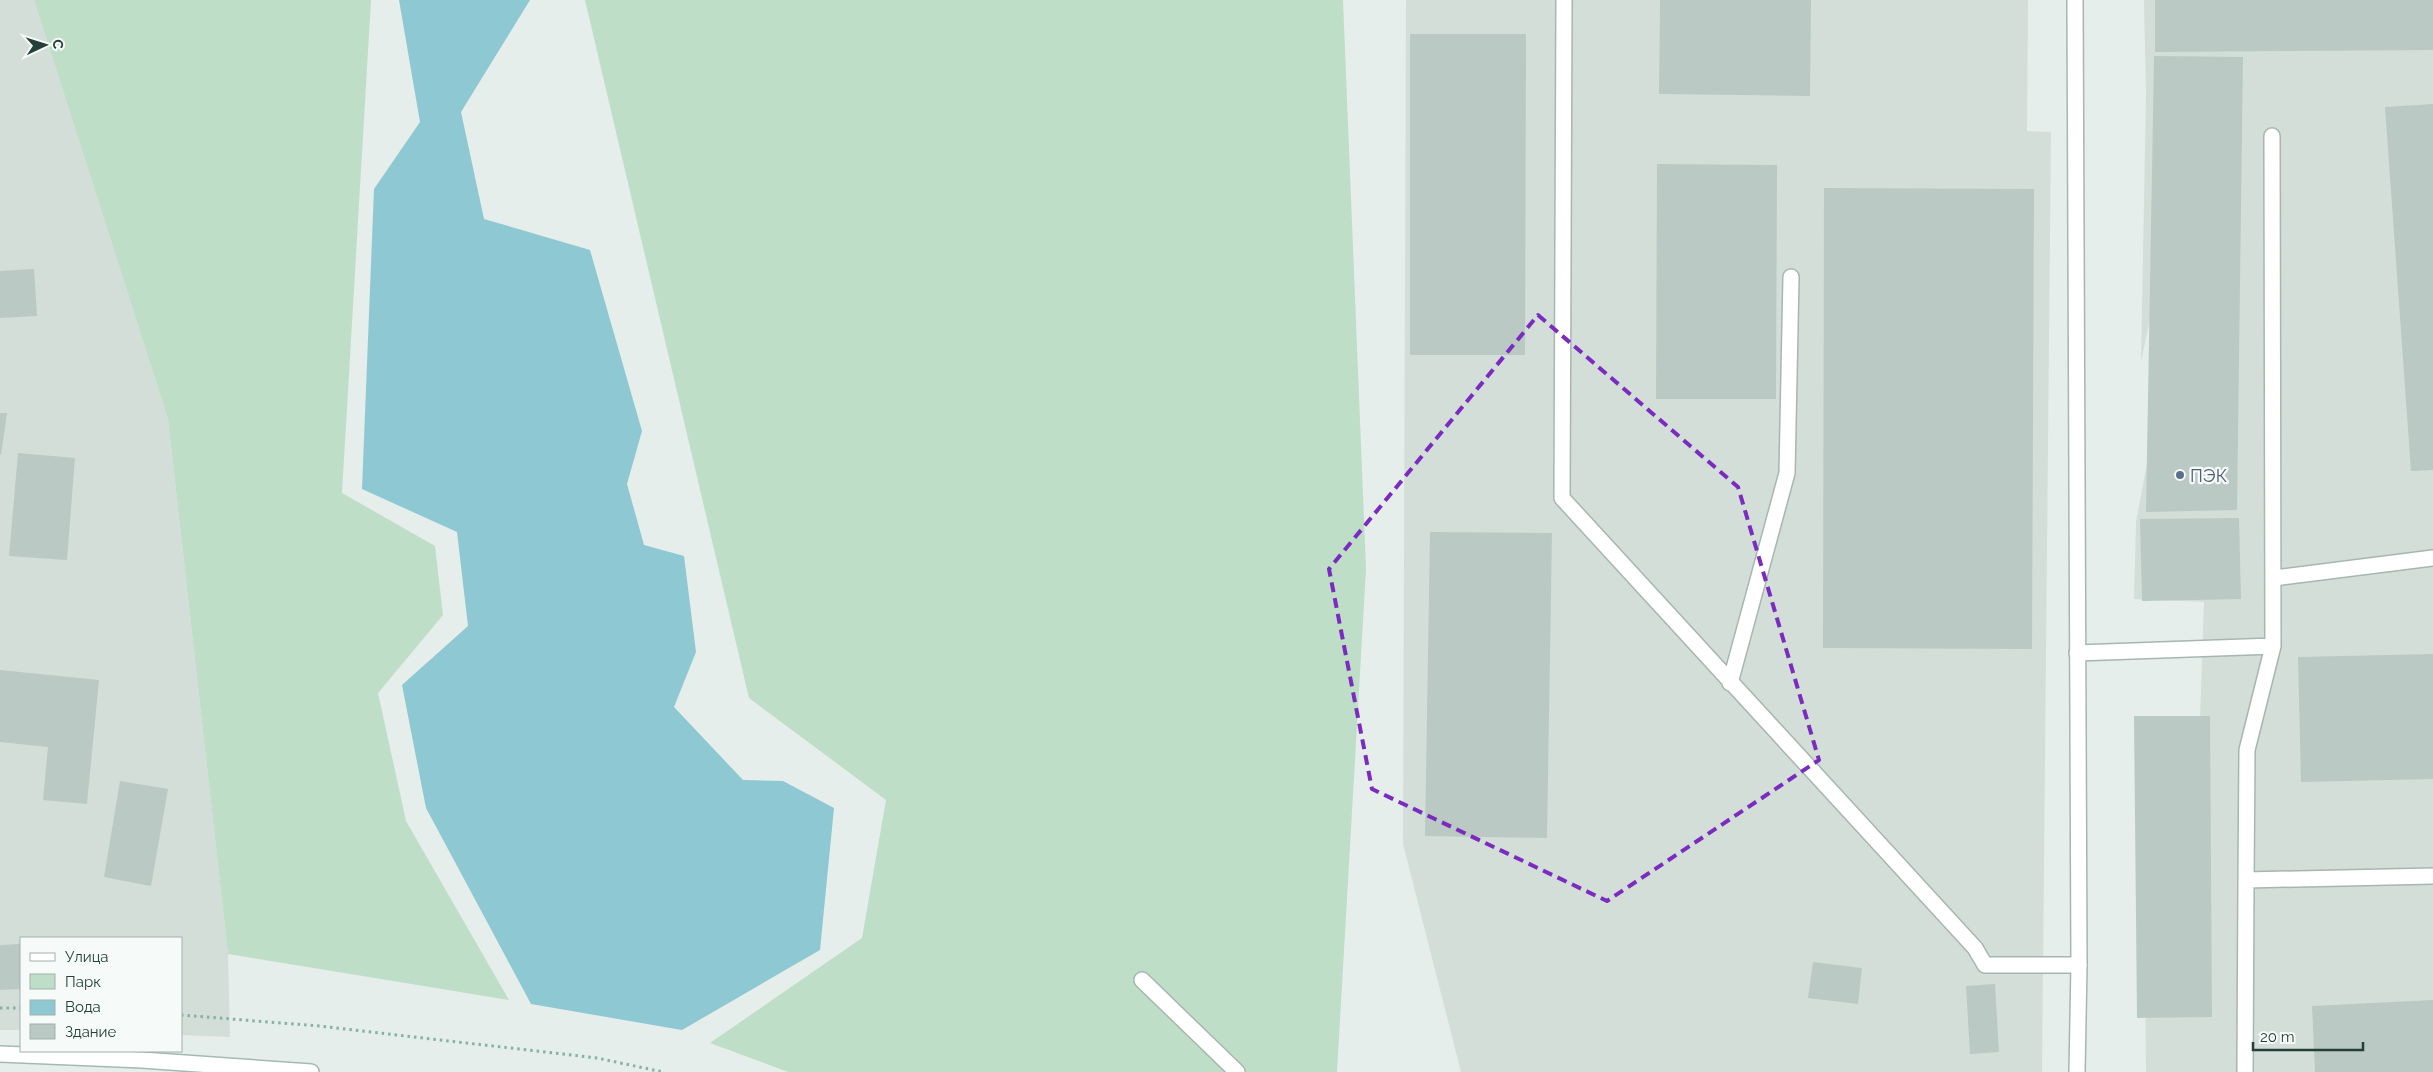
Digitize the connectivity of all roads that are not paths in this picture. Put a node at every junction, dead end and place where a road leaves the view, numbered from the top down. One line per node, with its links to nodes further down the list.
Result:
1 (1564, 0): 9 (street)
2 (2075, 0): 8 (street)
3 (2272, 136): 6 (street)
4 (1791, 277): 9 (street)
5 (2433, 558): 6 (street)
6 (2274, 578): 7 (street)
7 (2274, 646): 8 (street); 11 (street)
8 (2077, 653): 12 (street)
9 (1730, 683): 12 (street)
10 (2433, 876): 11 (street)
11 (2246, 880): 18 (street)
12 (2079, 965): 17 (street)
13 (1142, 980): 16 (street)
14 (0, 1054): 15 (street)
15 (311, 1072)
16 (1237, 1072)
17 (2077, 1072)
18 (2245, 1072)

